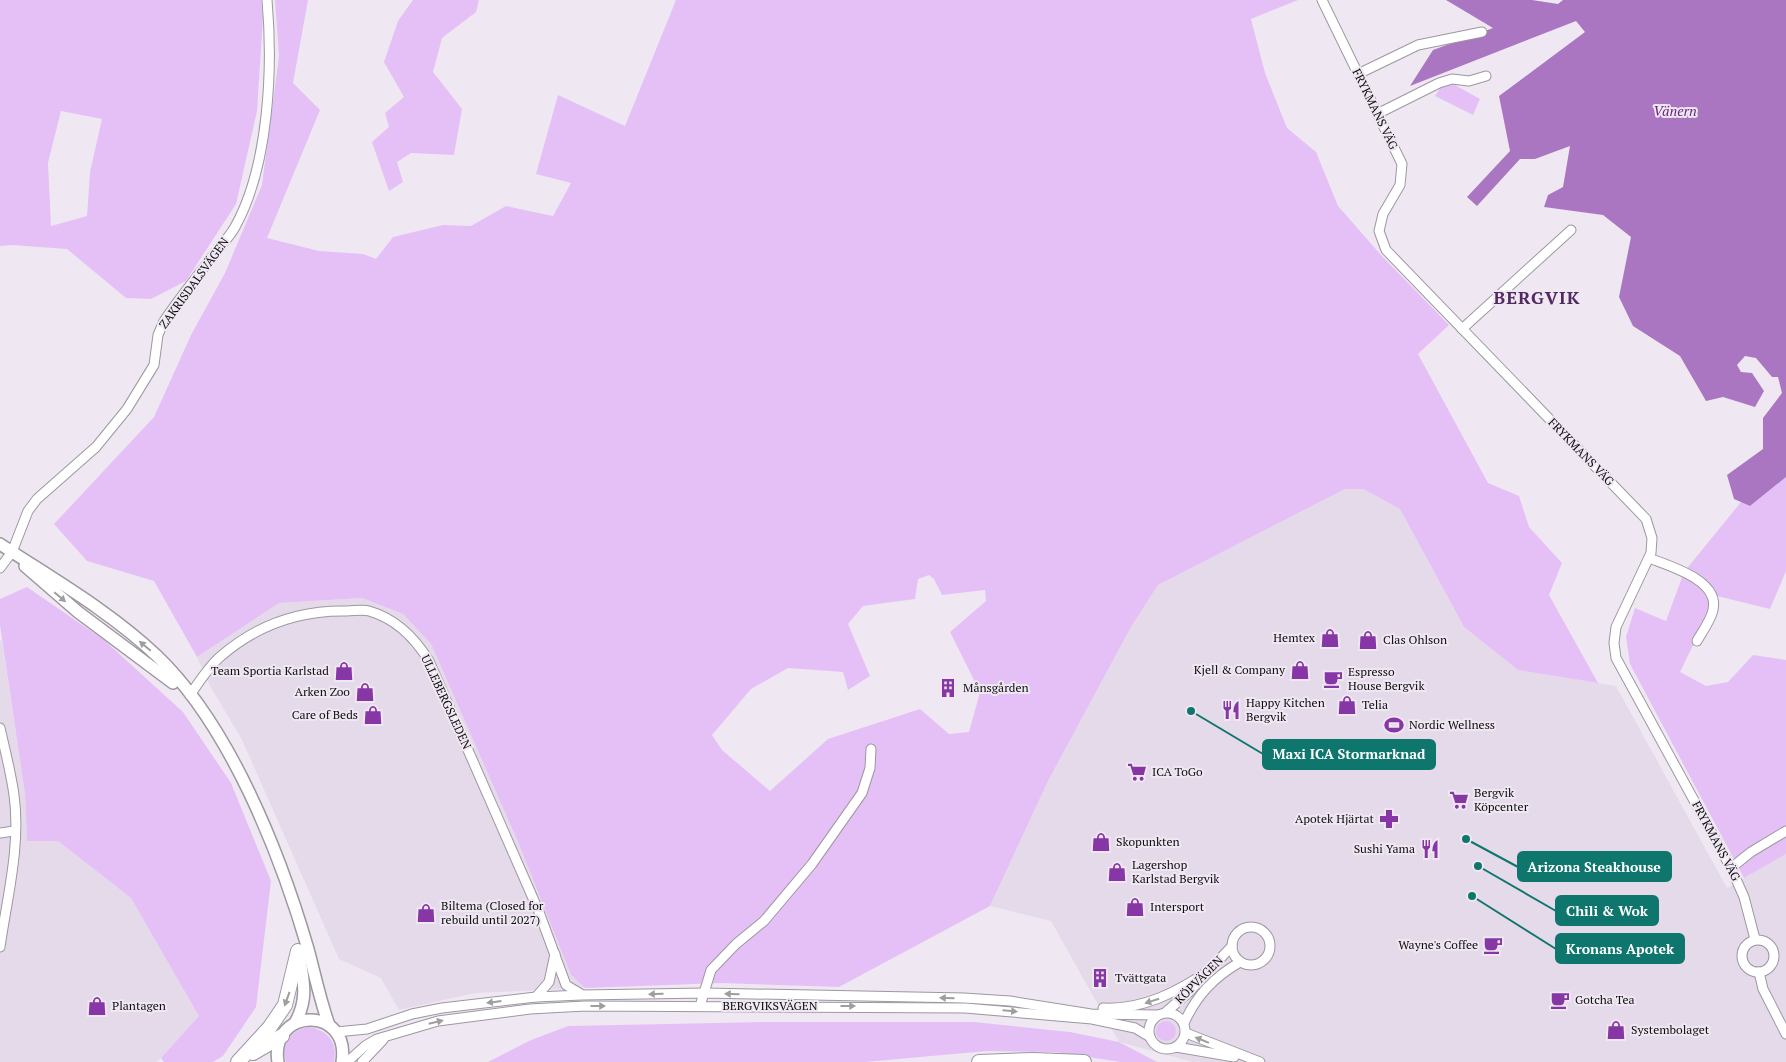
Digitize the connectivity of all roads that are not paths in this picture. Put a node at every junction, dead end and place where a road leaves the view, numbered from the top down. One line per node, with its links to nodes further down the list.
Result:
1 (267, 0): 10 (street, ZAKRISDALSVÄGEN)
2 (1322, 0): 4 (street, FRYKMANS VÄG)
3 (1482, 32): 4 (street)
4 (1358, 74): 6 (street, FRYKMANS VÄG)
5 (1486, 76): 6 (street)
6 (1377, 114): 8 (street, FRYKMANS VÄG)
7 (1570, 230): 8 (street)
8 (1462, 329): 11 (street, FRYKMANS VÄG)
9 (0, 544): 10 (main road)
10 (12, 552): 12 (street, ZAKRISDALSVÄGEN); 14 (main road)
11 (1649, 558): 13 (street); 20 (street, FRYKMANS VÄG)
12 (0, 568)
13 (1697, 641)
14 (190, 695): 21 (main road); 26 (street, ULLEBERGSLEDEN)
15 (0, 728): 17 (street)
16 (871, 749): 30 (street, BERGVIKSVÄGEN)
17 (14, 831): 19 (street); 24 (street)
18 (1786, 831): 20 (street)
19 (0, 833)
20 (1731, 868): 22 (street, FRYKMANS VÄG)
21 (295, 914): 25 (main road); 37 (main road)
22 (1756, 939): 29 (street); 29 (street)
23 (1232, 946): 27 (street); 27 (street); 28 (street, KÖPVÄGEN)
24 (0, 947)
25 (298, 951): 36 (main road); 46 (highway, one-way to 46)
26 (555, 953): 31 (street, ULLEBERGSLEDEN); 32 (street)
27 (1240, 962): 38 (street, KÖPVÄGEN)
28 (1210, 970): 34 (street, one-way to 34); 35 (street, KÖPVÄGEN)
29 (1759, 972): 39 (street)
30 (705, 993): 31 (street, BERGVIKSVÄGEN, one-way to 31); 33 (street); 34 (street, BERGVIKSVÄGEN, one-way to 30)
31 (582, 995): 32 (street, BERGVIKSVÄGEN)
32 (536, 997): 37 (street, BERGVIKSVÄGEN, one-way to 37)
33 (700, 1006): 40 (street, BERGVIKSVÄGEN, one-way to 33); 42 (street, BERGVIKSVÄGEN, one-way to 42)
34 (1047, 1006): 35 (street, BERGVIKSVÄGEN)
35 (1162, 1014): 38 (street); 42 (street)
36 (295, 1023): 37 (main road); 41 (main road)
37 (332, 1028): 48 (main road)
38 (1185, 1028): 43 (street); 45 (street, one-way to 38)
39 (1786, 1034)
40 (390, 1035): 49 (street, BERGVIKSVÄGEN); 50 (street, BERGVIKSVÄGEN)
41 (282, 1036): 46 (highway); 47 (main road)
42 (1150, 1037): 43 (street)
43 (1176, 1047): 45 (street)
44 (1033, 1060): 51 (highway); 52 (highway); 53 (highway)
45 (1255, 1061)
46 (238, 1062)
47 (278, 1062)
48 (342, 1062)
49 (347, 1062)
50 (362, 1062)
51 (979, 1062)
52 (1048, 1062)
53 (1084, 1062)

